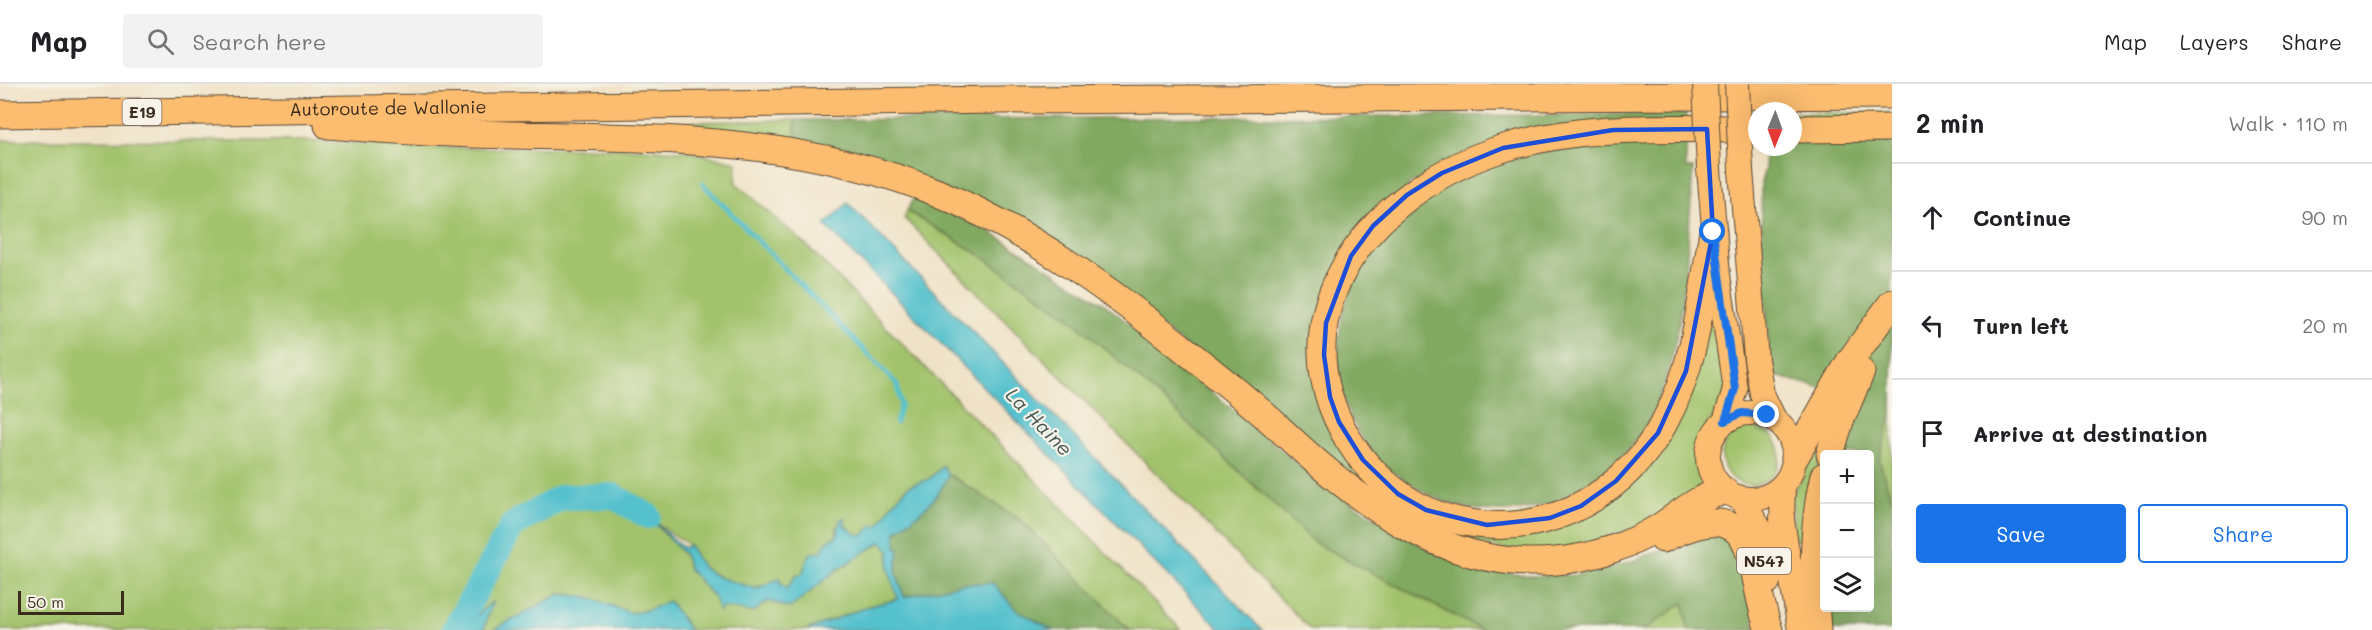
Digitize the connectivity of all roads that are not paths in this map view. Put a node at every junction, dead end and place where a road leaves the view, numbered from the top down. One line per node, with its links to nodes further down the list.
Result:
1 (1705, 84): 9 (main road, N547, bridge)
2 (1737, 84): 12 (main road, bridge)
3 (1892, 95): 4 (highway, Autoroute de Wallonie / E19)
4 (284, 110): 5 (highway, Autoroute de Wallonie / E19); 19 (highway)
5 (0, 114)
6 (1892, 128): 8 (highway)
7 (1748, 129): 9 (highway)
8 (1802, 129)
9 (1713, 232): 13 (main road, N547)
10 (1892, 303): 15 (highway)
11 (1892, 319): 14 (highway)
12 (1774, 419): 13 (main road); 15 (main road)
13 (1725, 421): 17 (main road, N547)
14 (1831, 450)
15 (1795, 457): 16 (main road, N547)
16 (1783, 485): 17 (main road); 21 (main road, N547)
17 (1733, 494): 19 (highway); 20 (main road, N547)
18 (1820, 499): 22 (highway)
19 (1611, 549): 20 (highway)
20 (1771, 630)
21 (1800, 630)
22 (1817, 630)

